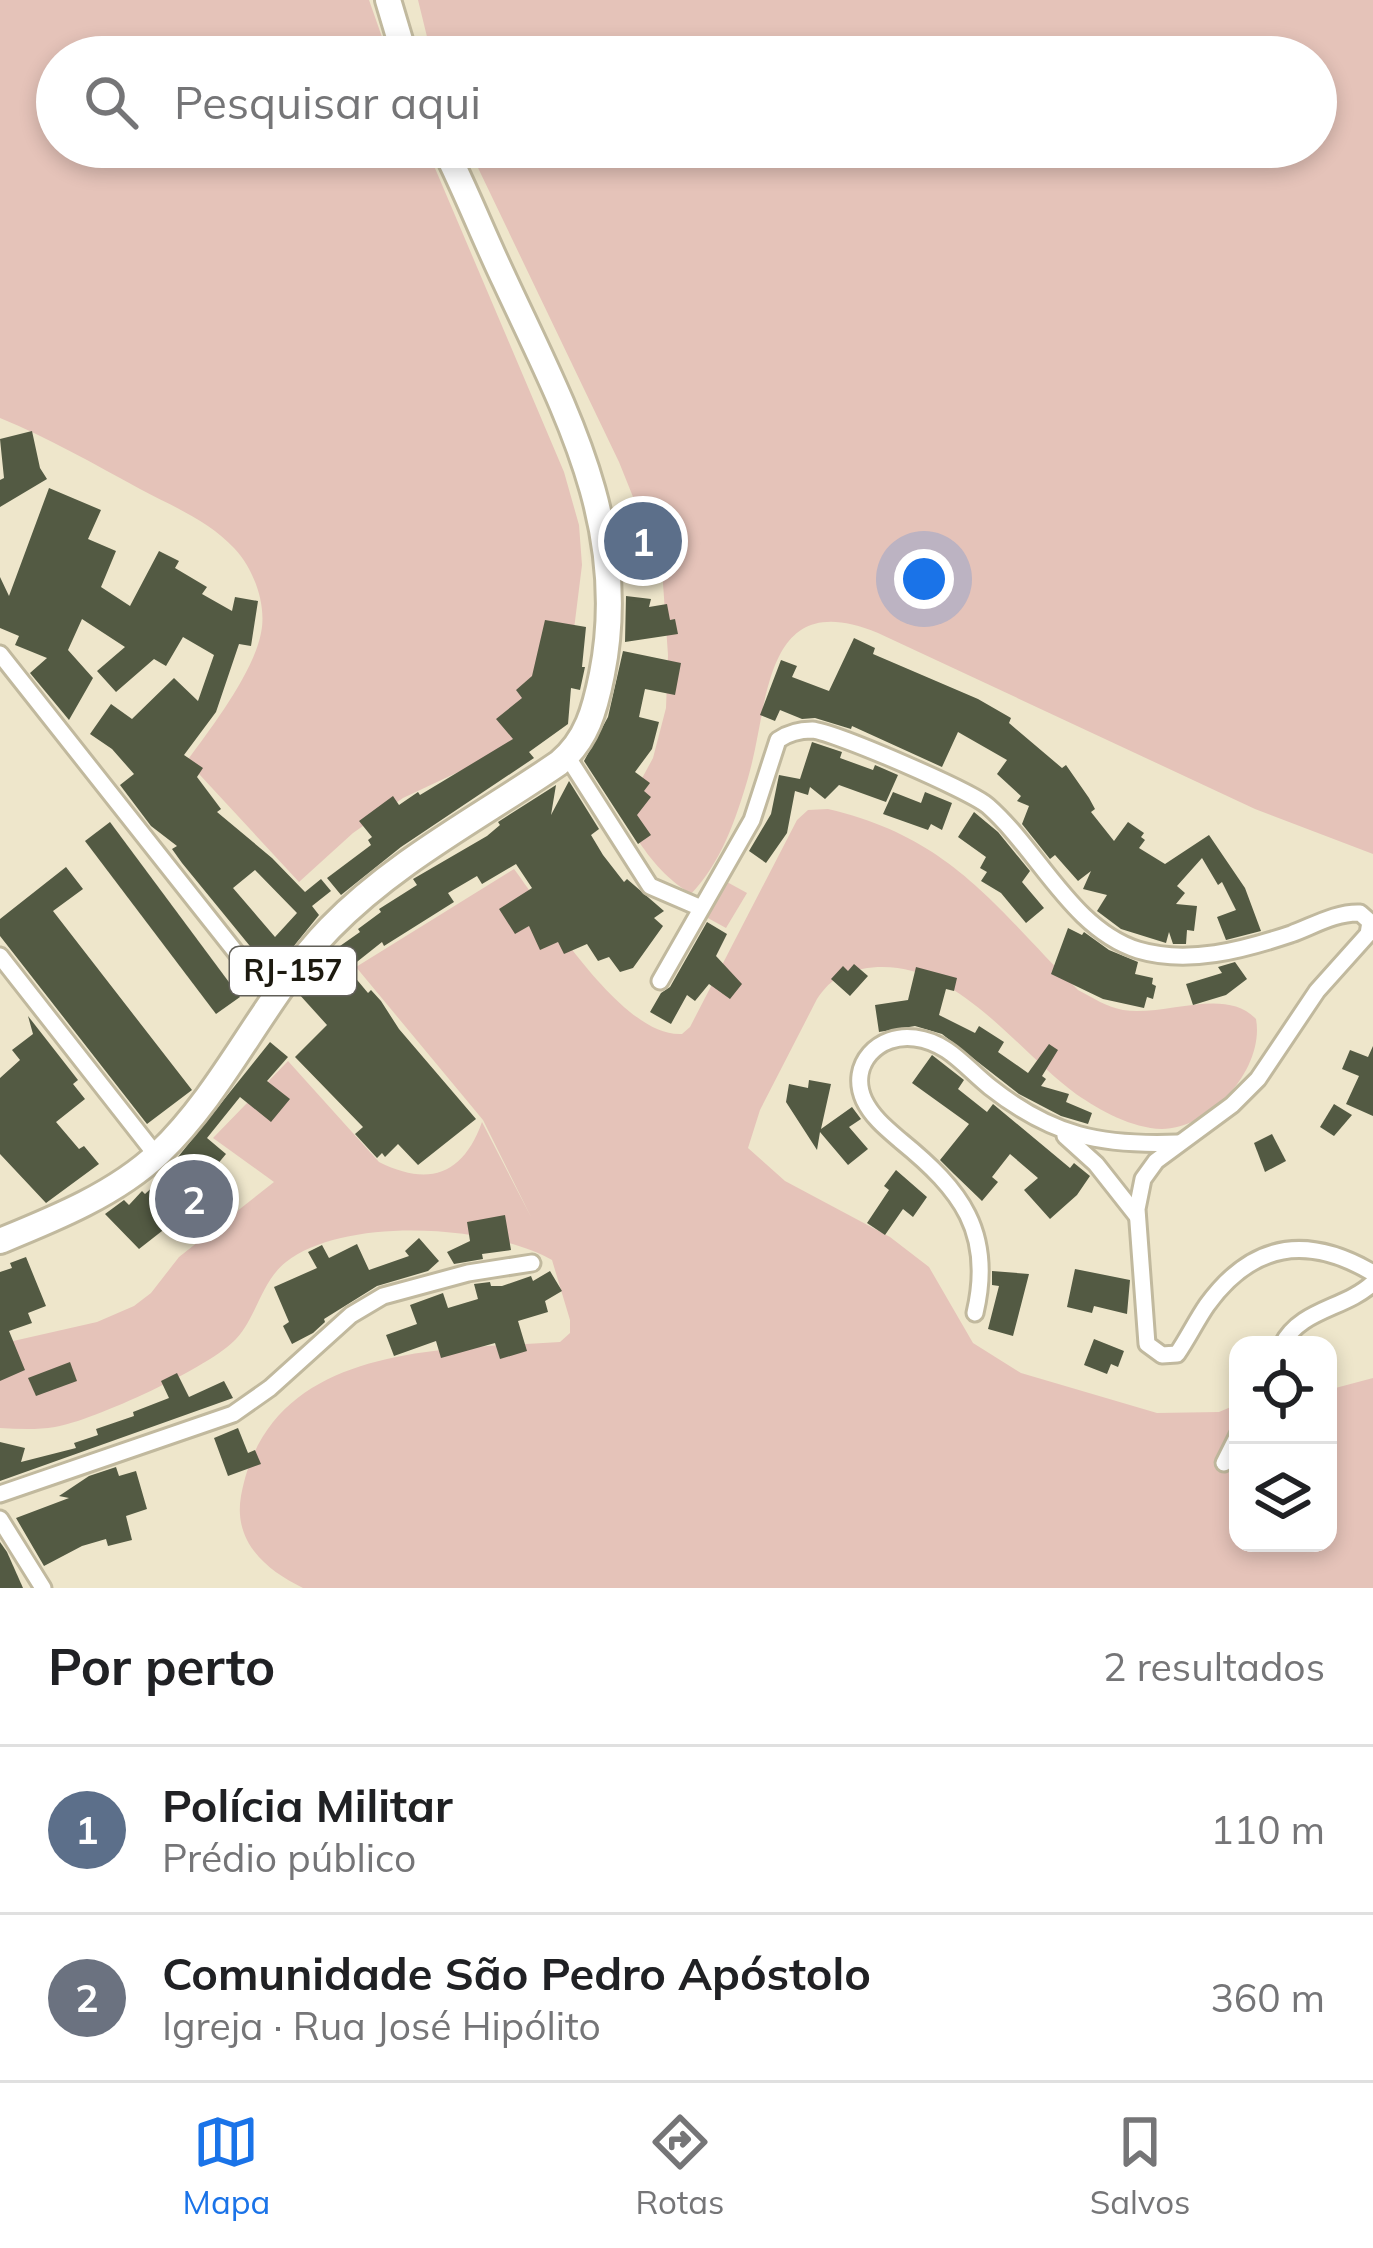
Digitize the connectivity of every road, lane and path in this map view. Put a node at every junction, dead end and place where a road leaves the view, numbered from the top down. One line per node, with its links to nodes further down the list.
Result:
1 (388, 0): 2 (main road)
2 (399, 36)
3 (455, 168): 5 (main road, RJ-157)
4 (2, 662): 9 (street)
5 (567, 756): 6 (street); 9 (main road, RJ-157)
6 (696, 906): 8 (street); 11 (street)
7 (4, 960): 12 (street)
8 (660, 981)
9 (272, 998): 12 (main road, RJ-157)
10 (1058, 1131): 11 (street); 13 (street); 18 (street)
11 (1181, 1143): 13 (street)
12 (157, 1155): 14 (main road, RJ-157)
13 (1138, 1221): 16 (street)
14 (0, 1241)
15 (532, 1263): 22 (street)
16 (1373, 1273)
17 (1373, 1283): 19 (street)
18 (975, 1313)
19 (1286, 1336)
20 (1234, 1444): 21 (street)
21 (1224, 1463)
22 (0, 1494)
23 (0, 1519): 24 (street)
24 (44, 1588)

